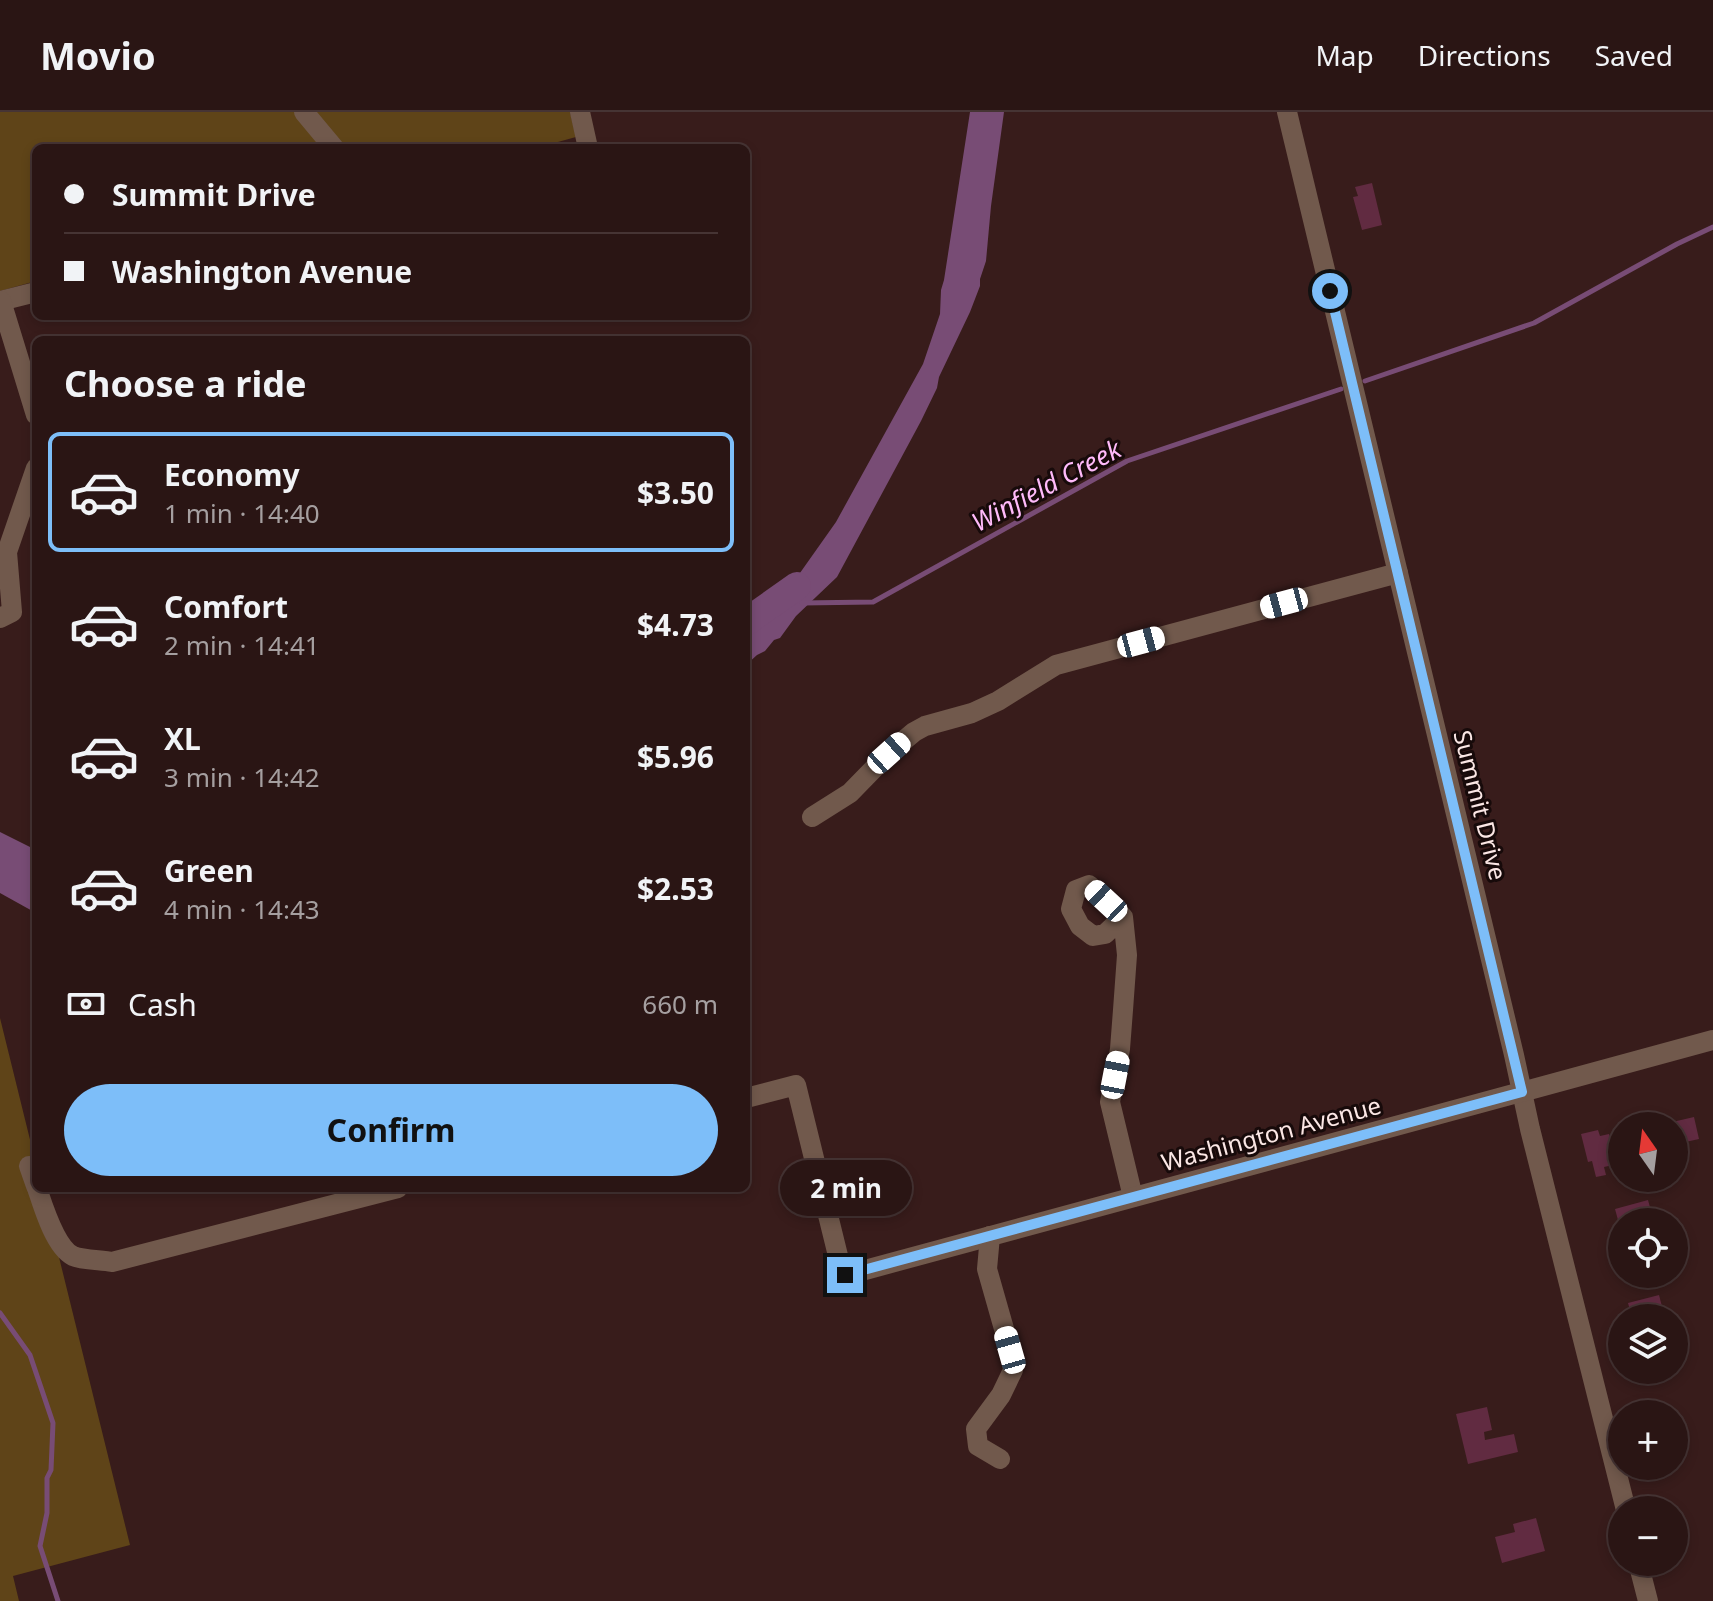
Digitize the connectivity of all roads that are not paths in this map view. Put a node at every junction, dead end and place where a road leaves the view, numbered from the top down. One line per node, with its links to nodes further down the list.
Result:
1 (304, 112): 4 (street)
2 (580, 112): 5 (street)
3 (1287, 112): 11 (street, Summit Drive)
4 (331, 144)
5 (581, 144)
6 (32, 293): 7 (street)
7 (0, 301): 8 (street)
8 (32, 402)
9 (32, 480): 10 (street)
10 (4, 568): 12 (street)
11 (1398, 573): 13 (street); 16 (street, Summit Drive)
12 (0, 618)
13 (812, 817)
14 (1123, 917): 20 (street)
15 (1713, 1040): 16 (street, Washington Avenue)
16 (1522, 1092): 20 (street, Washington Avenue); 23 (street, Summit Drive)
17 (750, 1097): 21 (street, Washington Avenue)
18 (38, 1192): 19 (street)
19 (383, 1192)
20 (1133, 1197): 21 (street, Washington Avenue)
21 (981, 1239): 22 (street)
22 (1000, 1459)
23 (1623, 1496)
24 (1642, 1576): 25 (street)
25 (1648, 1601)

